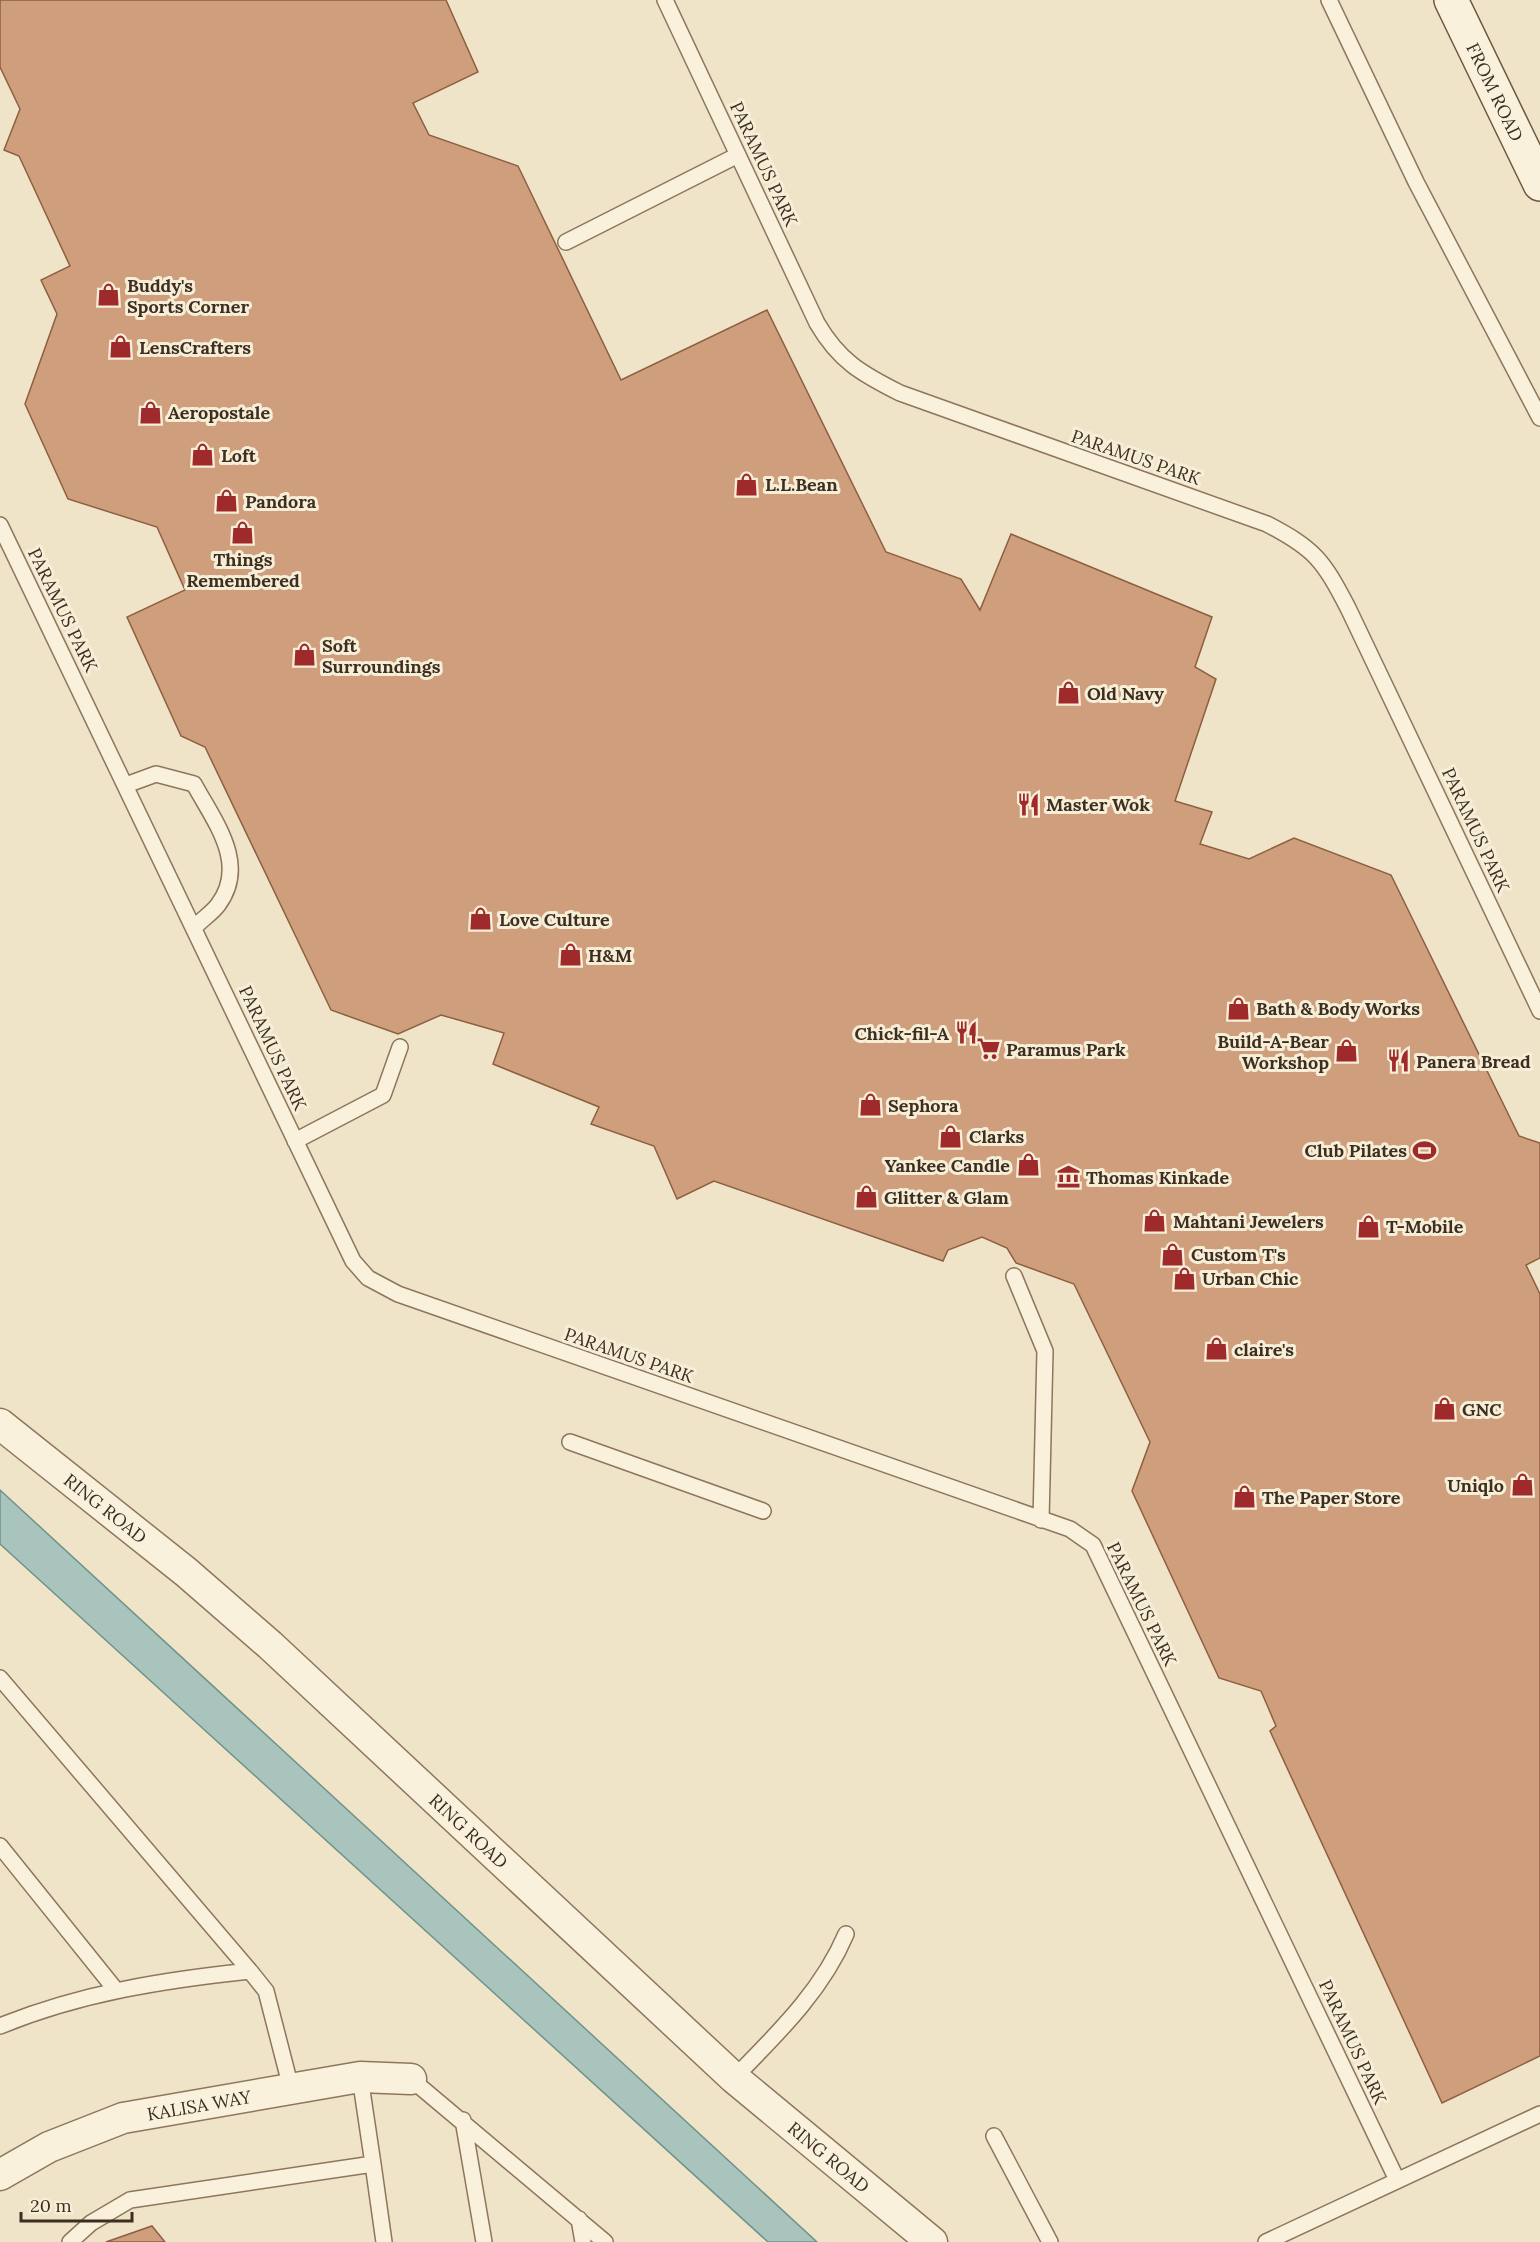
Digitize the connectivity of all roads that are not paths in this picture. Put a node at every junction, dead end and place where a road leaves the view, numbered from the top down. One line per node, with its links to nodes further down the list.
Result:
1 (664, 0): 4 (lane, PARAMUS PARK)
2 (1329, 0): 7 (lane)
3 (1451, 0): 5 (street, FROM ROAD)
4 (738, 155): 6 (lane); 11 (lane, PARAMUS PARK)
5 (1540, 184)
6 (566, 242)
7 (1540, 418)
8 (0, 525): 9 (lane, PARAMUS PARK)
9 (126, 785): 10 (lane, PARAMUS PARK); 10 (lane)
10 (194, 928): 13 (lane, PARAMUS PARK)
11 (1540, 1011)
12 (400, 1047): 13 (lane)
13 (295, 1141): 18 (lane, PARAMUS PARK)
14 (1014, 1276): 18 (lane)
15 (0, 1424): 26 (street, RING ROAD)
16 (570, 1442): 17 (lane)
17 (763, 1511)
18 (1041, 1520): 34 (lane, PARAMUS PARK)
19 (0, 1678): 22 (lane)
20 (0, 1846): 23 (lane)
21 (846, 1934): 26 (lane)
22 (250, 1971): 23 (lane); 28 (lane)
23 (115, 1989): 24 (lane)
24 (1, 2024)
25 (360, 2077): 27 (street, KALISA WAY); 28 (street, KALISA WAY); 32 (lane)
26 (734, 2078): 41 (street, RING ROAD)
27 (411, 2079): 30 (lane)
28 (291, 2088): 33 (street, KALISA WAY)
29 (1540, 2114): 34 (lane)
30 (463, 2120): 35 (lane); 38 (lane)
31 (993, 2136): 42 (lane)
32 (373, 2164): 36 (lane); 37 (lane)
33 (0, 2175)
34 (1396, 2180): 43 (lane)
35 (579, 2219): 39 (lane); 40 (lane)
36 (70, 2242)
37 (384, 2242)
38 (484, 2242)
39 (583, 2242)
40 (605, 2242)
41 (932, 2242)
42 (1050, 2242)
43 (1266, 2242)

